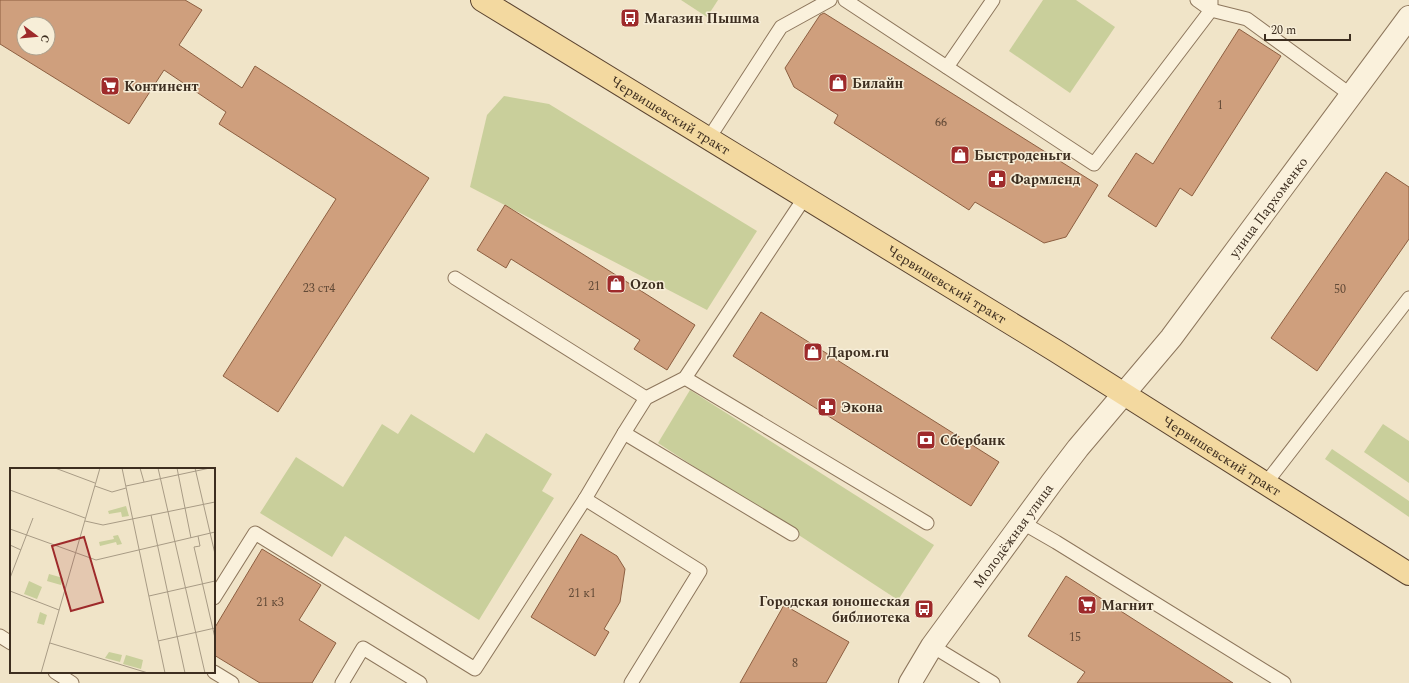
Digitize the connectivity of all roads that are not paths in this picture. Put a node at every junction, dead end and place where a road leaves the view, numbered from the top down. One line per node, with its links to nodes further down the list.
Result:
1 (482, 0): 10 (main road, Червишевский тракт)
2 (830, 0): 10 (lane)
3 (845, 0): 8 (lane)
4 (993, 0): 8 (lane)
5 (1197, 0): 6 (lane)
6 (1211, 5): 8 (lane); 9 (lane)
7 (1409, 17): 9 (street, улица Пархоменко)
8 (947, 67)
9 (1351, 95): 15 (street, улица Пархоменко)
10 (709, 138): 11 (main road, Червишевский тракт)
11 (805, 198): 14 (lane); 15 (main road, Червишевский тракт)
12 (455, 278): 16 (lane)
13 (1409, 298): 18 (lane)
14 (685, 378): 16 (lane); 20 (lane)
15 (1124, 394): 18 (main road, Червишевский тракт); 21 (street, Молодёжная улица)
16 (646, 398): 17 (lane)
17 (624, 433): 19 (lane); 22 (lane)
18 (1266, 483): 23 (main road, Червишевский тракт)
19 (585, 500): 24 (lane); 34 (lane)
20 (926, 523)
21 (1023, 523): 27 (street, Молодёжная улица); 37 (lane)
22 (792, 534)
23 (1409, 574)
24 (215, 596)
25 (0, 636): 26 (lane)
26 (10, 642)
27 (932, 646): 35 (street, Молодёжная улица); 36 (lane)
28 (57, 673): 30 (lane)
29 (215, 673): 31 (lane)
30 (72, 683)
31 (232, 683)
32 (342, 683): 33 (lane)
33 (420, 683)
34 (630, 683)
35 (910, 683)
36 (993, 683)
37 (1284, 683)

